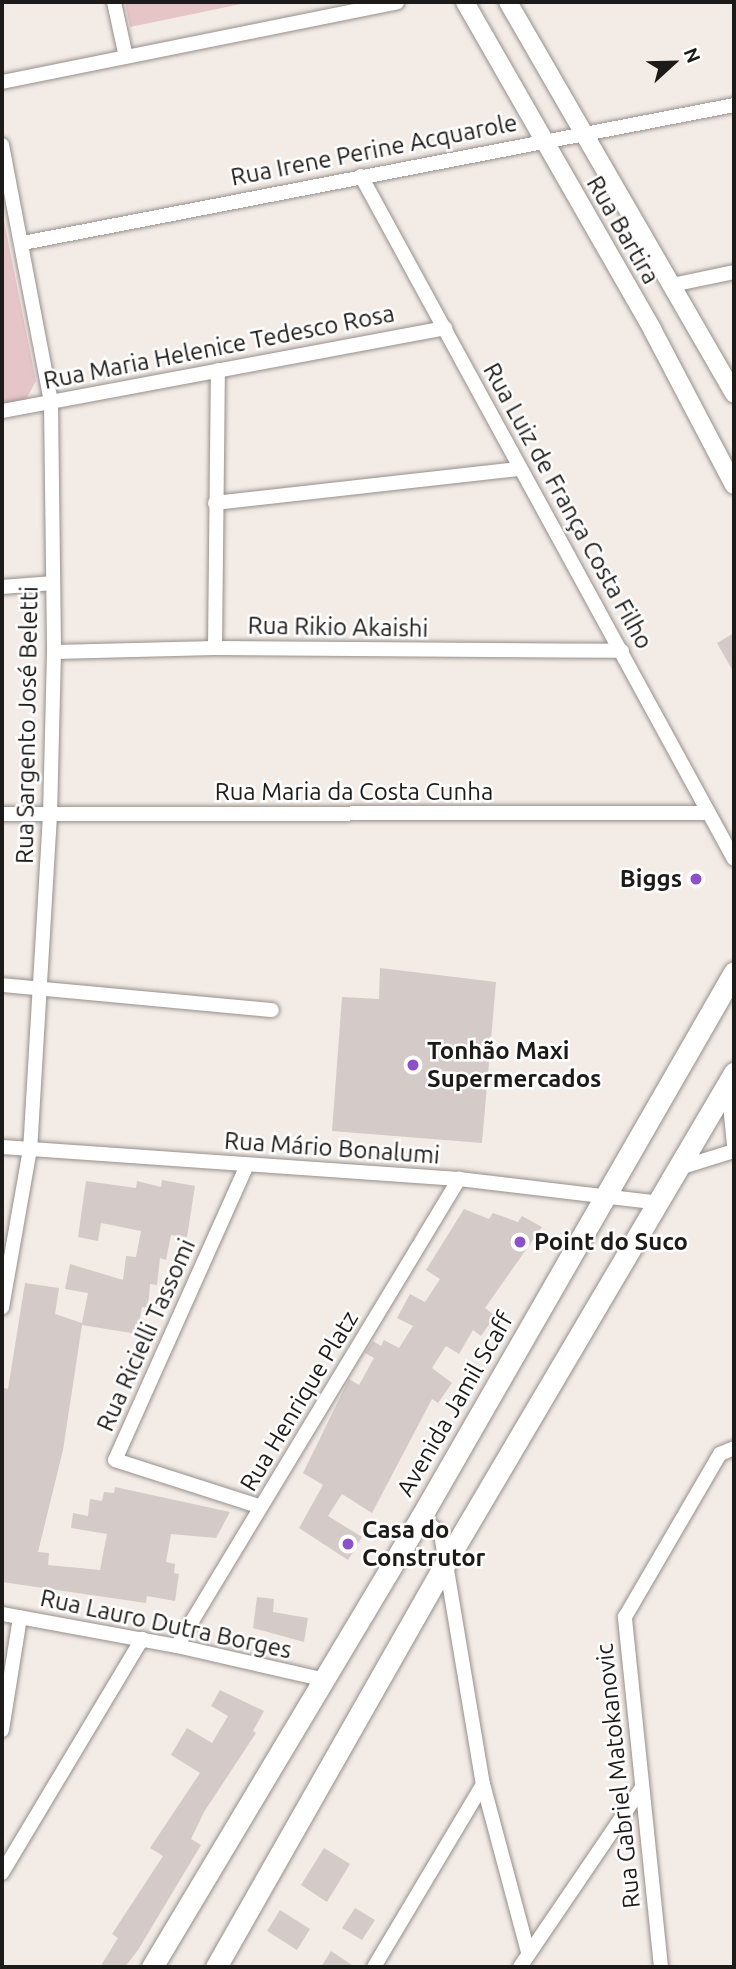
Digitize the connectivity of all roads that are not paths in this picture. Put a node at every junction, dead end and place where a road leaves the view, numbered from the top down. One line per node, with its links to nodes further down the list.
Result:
1 (114, 2): 5 (street)
2 (397, 2): 5 (street)
3 (465, 2): 9 (street, Rua Bartira)
4 (508, 2): 8 (street, Rua Bartira)
5 (126, 57): 6 (street)
6 (2, 82)
7 (734, 105): 8 (street, Rua Irene Perine Acquarole)
8 (582, 132): 9 (street, Rua Irene Perine Acquarole); 14 (street, Rua Bartira)
9 (543, 139): 11 (street, Rua Irene Perine Acquarole); 21 (street, Rua Bartira)
10 (2, 145): 12 (street, Rua Sargento José Beletti)
11 (361, 176): 12 (street, Rua Irene Perine Acquarole); 15 (street, Rua Luiz de França Costa Filho)
12 (23, 243): 18 (street, Rua Sargento José Beletti)
13 (734, 272): 14 (street)
14 (672, 285): 17 (street, Rua Bartira)
15 (446, 328): 16 (street, Rua Maria Helenice Tedesco Rosa); 20 (street, Rua Luiz de França Costa Filho)
16 (218, 370): 18 (street, Rua Maria Helenice Tedesco Rosa); 22 (street)
17 (734, 394)
18 (51, 402): 19 (street, Rua Maria Helenice Tedesco Rosa); 23 (street, Rua Sargento José Beletti)
19 (2, 411)
20 (520, 469): 22 (street); 26 (street, Rua Luiz de França Costa Filho)
21 (734, 485)
22 (215, 503): 25 (street)
23 (53, 583): 24 (street); 27 (street, Rua Sargento José Beletti)
24 (2, 587)
25 (215, 648): 26 (street, Rua Rikio Akaishi); 27 (street, Rua Rikio Akaishi)
26 (622, 651): 28 (street, Rua Luiz de França Costa Filho)
27 (54, 652): 30 (street, Rua Sargento José Beletti)
28 (706, 813): 30 (street, Rua Maria da Costa Cunha); 31 (street, Rua Luiz de França Costa Filho)
29 (2, 814): 30 (street, Rua Maria da Costa Cunha)
30 (50, 816): 34 (street, Rua Sargento José Beletti)
31 (734, 859)
32 (734, 972): 44 (main road, Avenida Jamil Scaff)
33 (2, 985): 34 (street)
34 (39, 988): 35 (street); 39 (street, Rua Sargento José Beletti)
35 (272, 1010)
36 (731, 1078): 37 (street); 42 (main road)
37 (734, 1145)
38 (2, 1147): 39 (street, Rua Mário Bonalumi)
39 (30, 1149): 41 (street, Rua Mário Bonalumi); 46 (street, Rua Sargento José Beletti)
40 (734, 1151): 42 (street)
41 (247, 1165): 43 (street, Rua Mário Bonalumi); 48 (street, Rua Ricielli Tassomi)
42 (680, 1168): 45 (main road)
43 (459, 1180): 44 (street, Rua Mário Bonalumi); 48 (street, Rua Henrique Platz)
44 (605, 1198): 45 (street, Rua Mário Bonalumi); 49 (main road, Avenida Jamil Scaff)
45 (659, 1203): 50 (main road)
46 (2, 1308)
47 (734, 1448): 58 (street, Rua Gabriel Matokanovic)
48 (261, 1507): 54 (street, Rua Henrique Platz)
49 (421, 1517): 50 (street); 55 (main road, Avenida Jamil Scaff)
50 (445, 1571): 57 (street); 62 (main road)
51 (2, 1614): 52 (street, Rua Lauro Dutra Borges)
52 (20, 1617): 53 (street, Rua Lauro Dutra Borges); 56 (street)
53 (142, 1639): 54 (street, Rua Lauro Dutra Borges); 59 (street)
54 (177, 1646): 55 (street, Rua Lauro Dutra Borges)
55 (321, 1679): 61 (main road, Avenida Jamil Scaff)
56 (2, 1730)
57 (483, 1784): 60 (street); 63 (street)
58 (641, 1788): 60 (street); 65 (street, Rua Gabriel Matokanovic)
59 (2, 1873)
60 (528, 1952): 64 (street)
61 (152, 1967)
62 (216, 1967)
63 (374, 1967)
64 (520, 1967)
65 (661, 1967)

